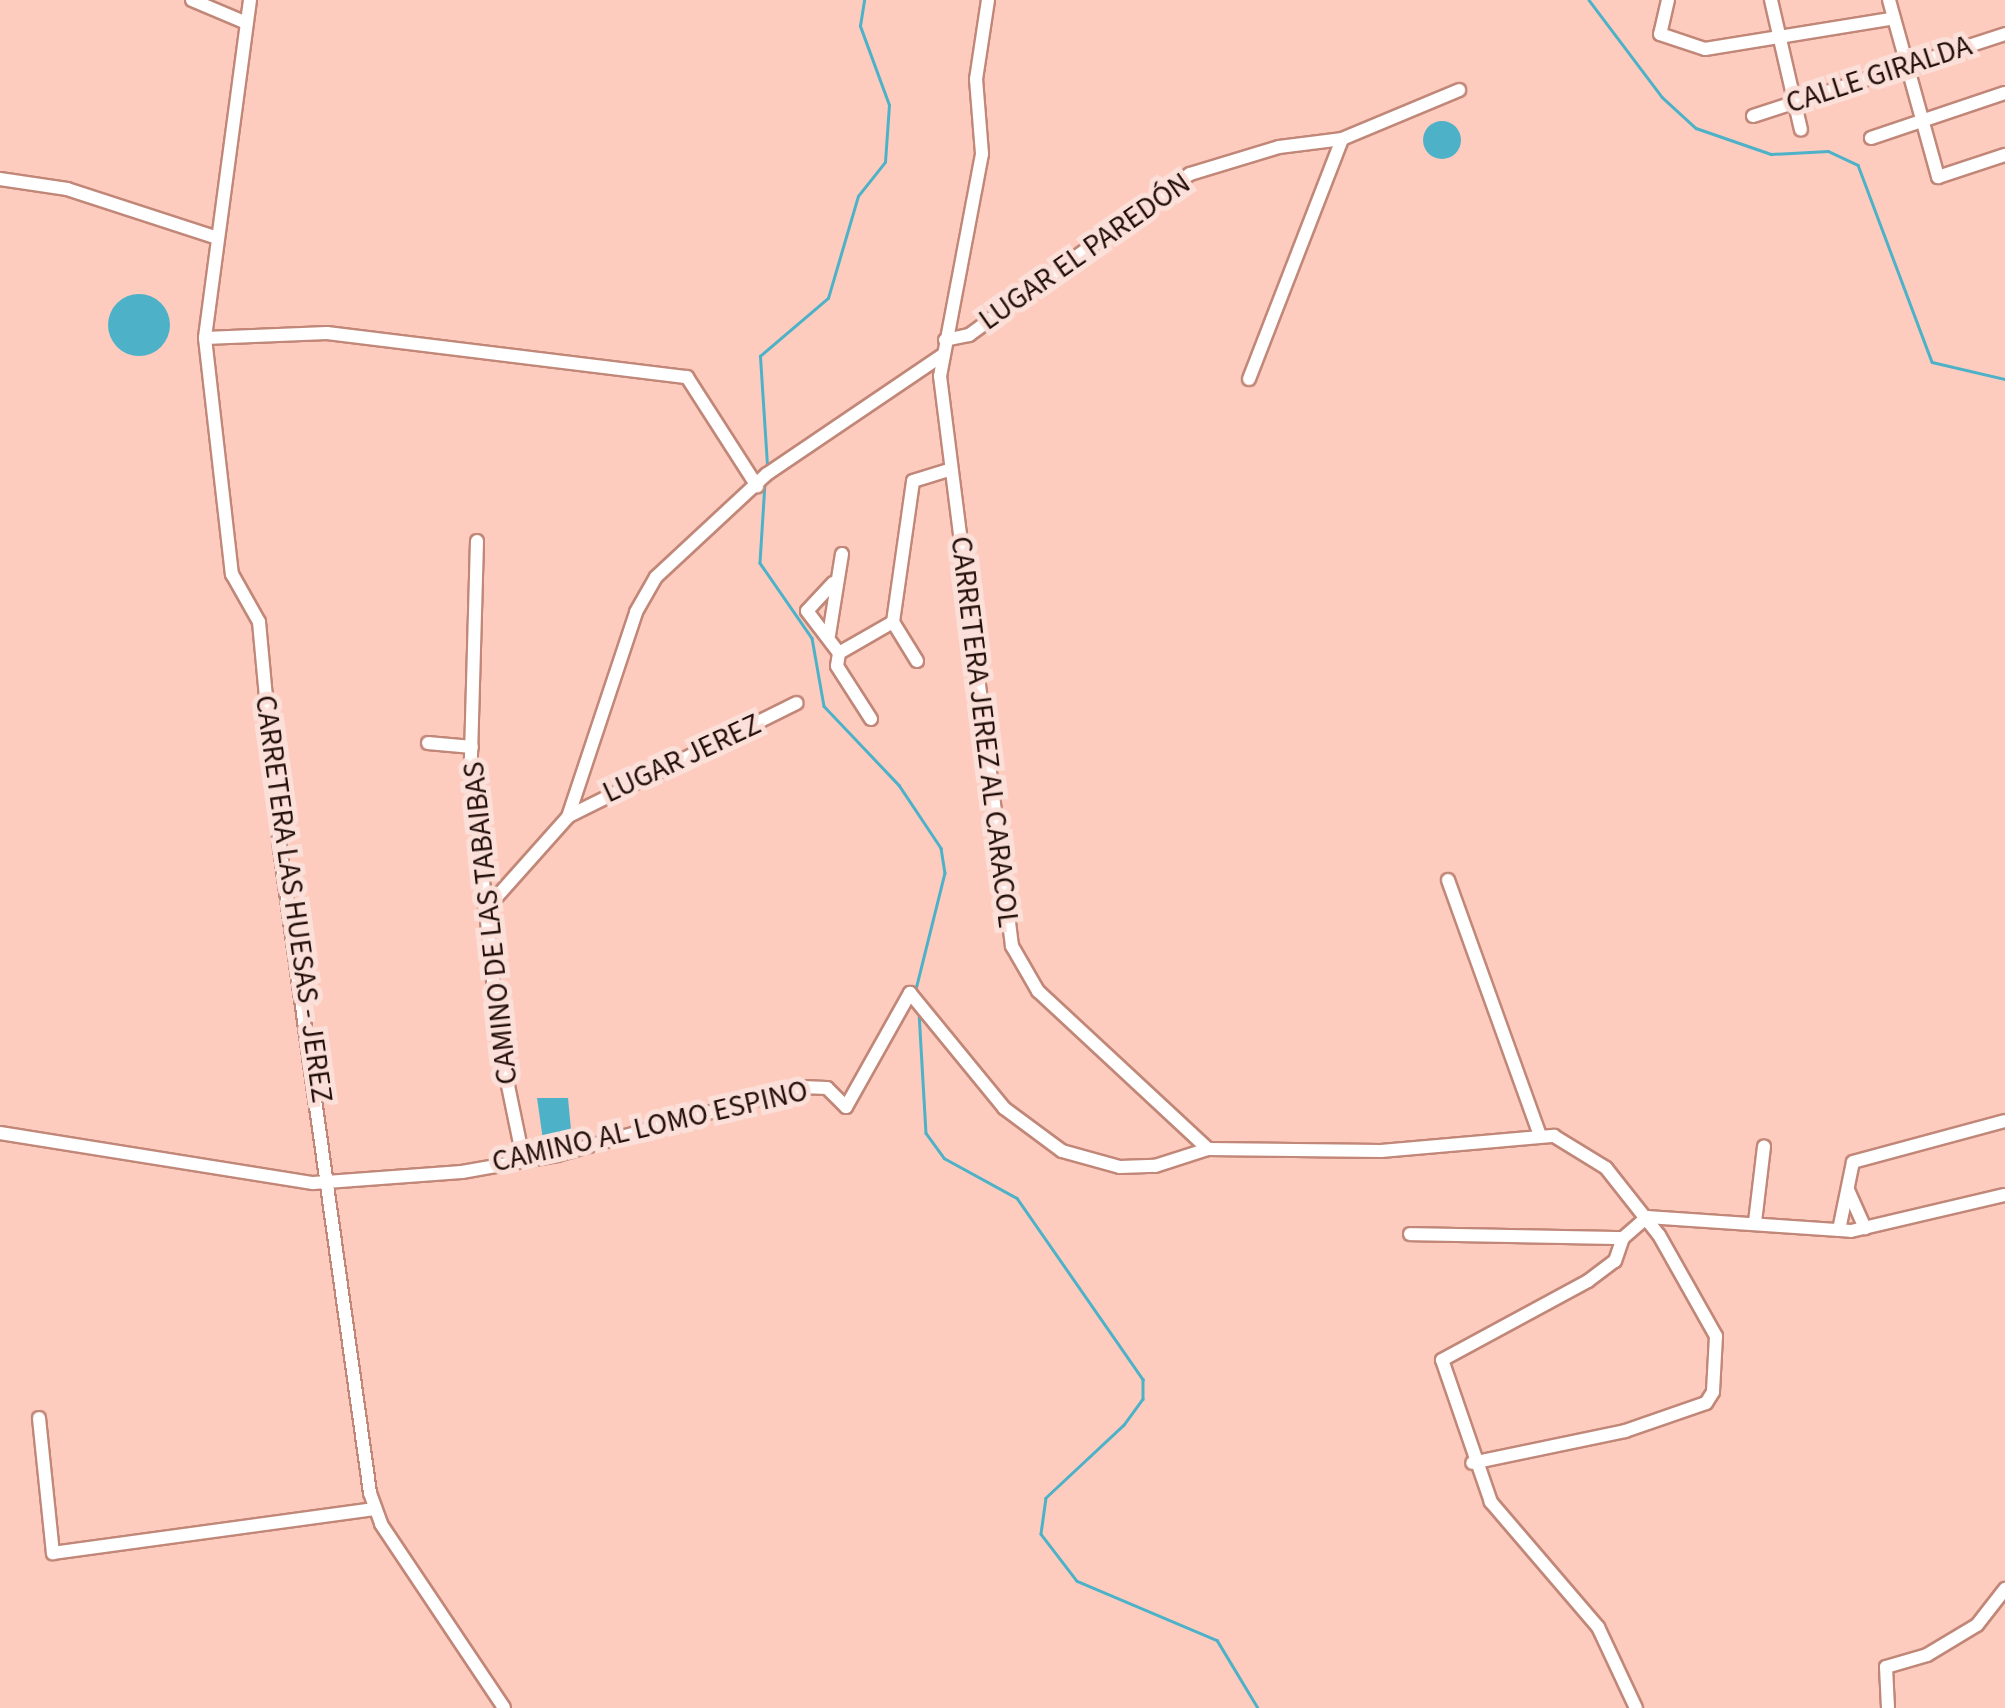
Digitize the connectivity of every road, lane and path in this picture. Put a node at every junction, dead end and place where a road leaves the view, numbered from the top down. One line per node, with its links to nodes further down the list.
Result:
1 (192, 0): 8 (street)
2 (250, 0): 8 (street, CARRETERA LAS HUESAS - JEREZ)
3 (988, 0): 24 (street, CARRETERA JEREZ AL CARACOL)
4 (1668, 0): 10 (street)
5 (1771, 0): 10 (street)
6 (1888, 0): 7 (street)
7 (1891, 19): 10 (street); 11 (street)
8 (244, 22): 22 (street, CARRETERA LAS HUESAS - JEREZ)
9 (2005, 34): 11 (street, CALLE GIRALDA)
10 (1780, 38): 14 (street)
11 (1904, 66): 14 (street, CALLE GIRALDA); 16 (street)
12 (1459, 90): 19 (street, LUGAR EL PAREDÓN)
13 (2005, 93): 16 (street)
14 (1795, 103): 15 (street, CALLE GIRALDA); 17 (street)
15 (1753, 116)
16 (1921, 121): 18 (street); 20 (street)
17 (1801, 130)
18 (1871, 138)
19 (1342, 139): 24 (street, LUGAR EL PAREDÓN); 26 (street)
20 (2005, 155)
21 (0, 179): 22 (street)
22 (215, 237): 23 (street, CARRETERA LAS HUESAS - JEREZ)
23 (205, 338): 28 (street); 49 (street, CARRETERA LAS HUESAS - JEREZ)
24 (945, 340): 25 (street, CARRETERA JEREZ AL CARACOL)
25 (943, 355): 27 (street, CARRETERA JEREZ AL CARACOL); 28 (street)
26 (1249, 379)
27 (950, 470): 32 (street); 47 (street, CARRETERA JEREZ AL CARACOL)
28 (757, 486): 40 (street)
29 (477, 542): 39 (street, CAMINO DE LAS TABAIBAS)
30 (842, 554): 31 (street)
31 (833, 584): 33 (street); 33 (street)
32 (893, 622): 34 (street); 35 (street)
33 (829, 636): 34 (street)
34 (840, 654): 37 (street)
35 (917, 661)
36 (798, 703): 40 (street, LUGAR JEREZ)
37 (871, 719)
38 (428, 743): 39 (street, CAMINO DE LAS TABAIBAS)
39 (472, 746): 42 (street, CAMINO DE LAS TABAIBAS)
40 (568, 817): 42 (street)
41 (1448, 880): 45 (street)
42 (485, 910): 48 (street, CAMINO DE LAS TABAIBAS)
43 (2005, 1121): 50 (street)
44 (0, 1133): 49 (street, CAMINO AL LOMO ESPINO)
45 (1538, 1133): 47 (street); 52 (street)
46 (1764, 1147): 53 (street)
47 (1208, 1148): 48 (street, CAMINO AL LOMO ESPINO)
48 (523, 1158): 49 (street, CAMINO AL LOMO ESPINO)
49 (332, 1184): 60 (street, CARRETERA LAS HUESAS - JEREZ)
50 (1848, 1190): 54 (street); 55 (street)
51 (2005, 1195): 54 (street)
52 (1647, 1217): 53 (street); 57 (street); 59 (street)
53 (1755, 1222): 55 (street)
54 (1865, 1228): 55 (street)
55 (1840, 1230)
56 (1410, 1234): 57 (street)
57 (1623, 1238): 59 (street)
58 (39, 1418): 60 (street)
59 (1472, 1463): 63 (street)
60 (374, 1509): 62 (street, CARRETERA LAS HUESAS - JEREZ)
61 (2005, 1589): 64 (street)
62 (504, 1708)
63 (1636, 1708)
64 (1888, 1708)

